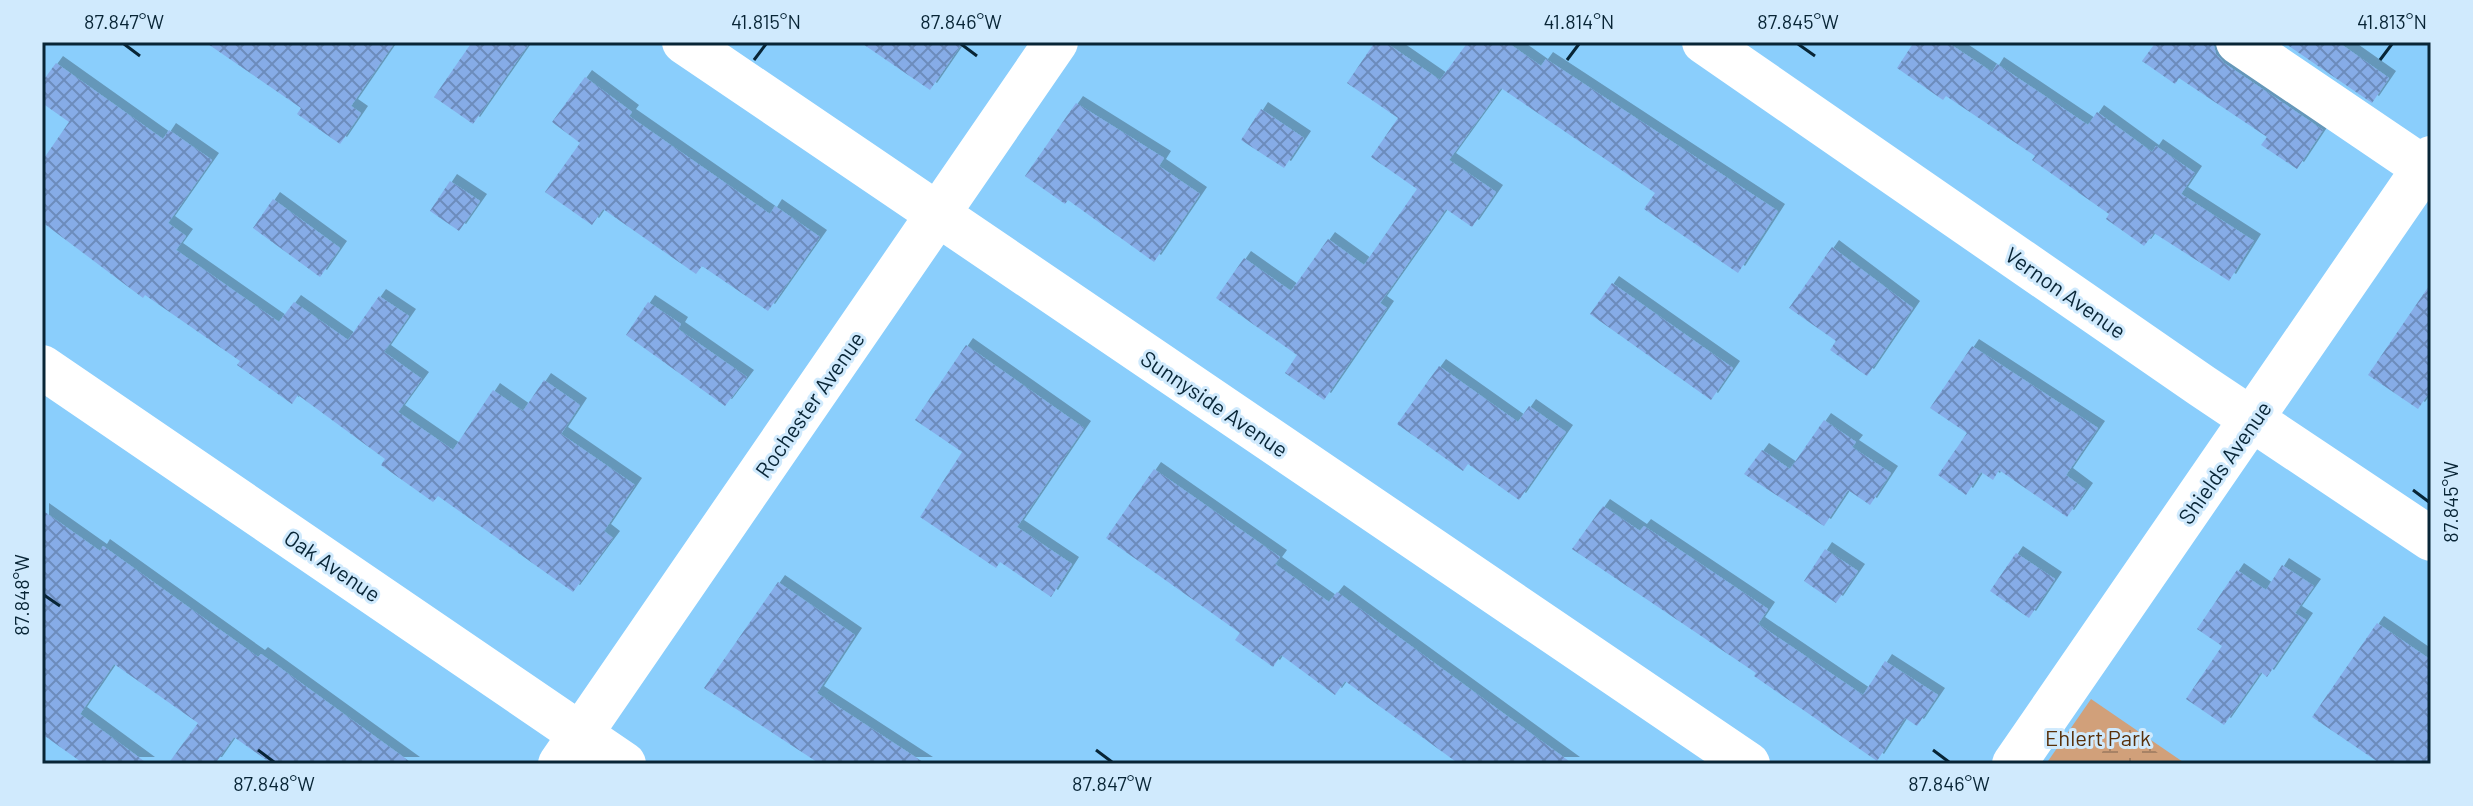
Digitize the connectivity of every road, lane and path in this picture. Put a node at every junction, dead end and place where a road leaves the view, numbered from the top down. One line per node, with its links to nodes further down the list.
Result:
1 (684, 42): 6 (street, Sunnyside Avenue)
2 (1056, 42): 6 (street, Rochester Avenue)
3 (1704, 42): 8 (street, Vernon Avenue)
4 (2238, 42): 5 (street)
5 (2427, 163): 8 (street, Shields Avenue)
6 (939, 216): 10 (street, Rochester Avenue); 12 (street, Sunnyside Avenue)
7 (42, 367): 10 (street, Oak Avenue)
8 (2253, 420): 9 (street, Vernon Avenue); 13 (street, Shields Avenue)
9 (2431, 539)
10 (571, 749): 11 (street, Oak Avenue)
11 (624, 764)
12 (1748, 764)
13 (2014, 764)

